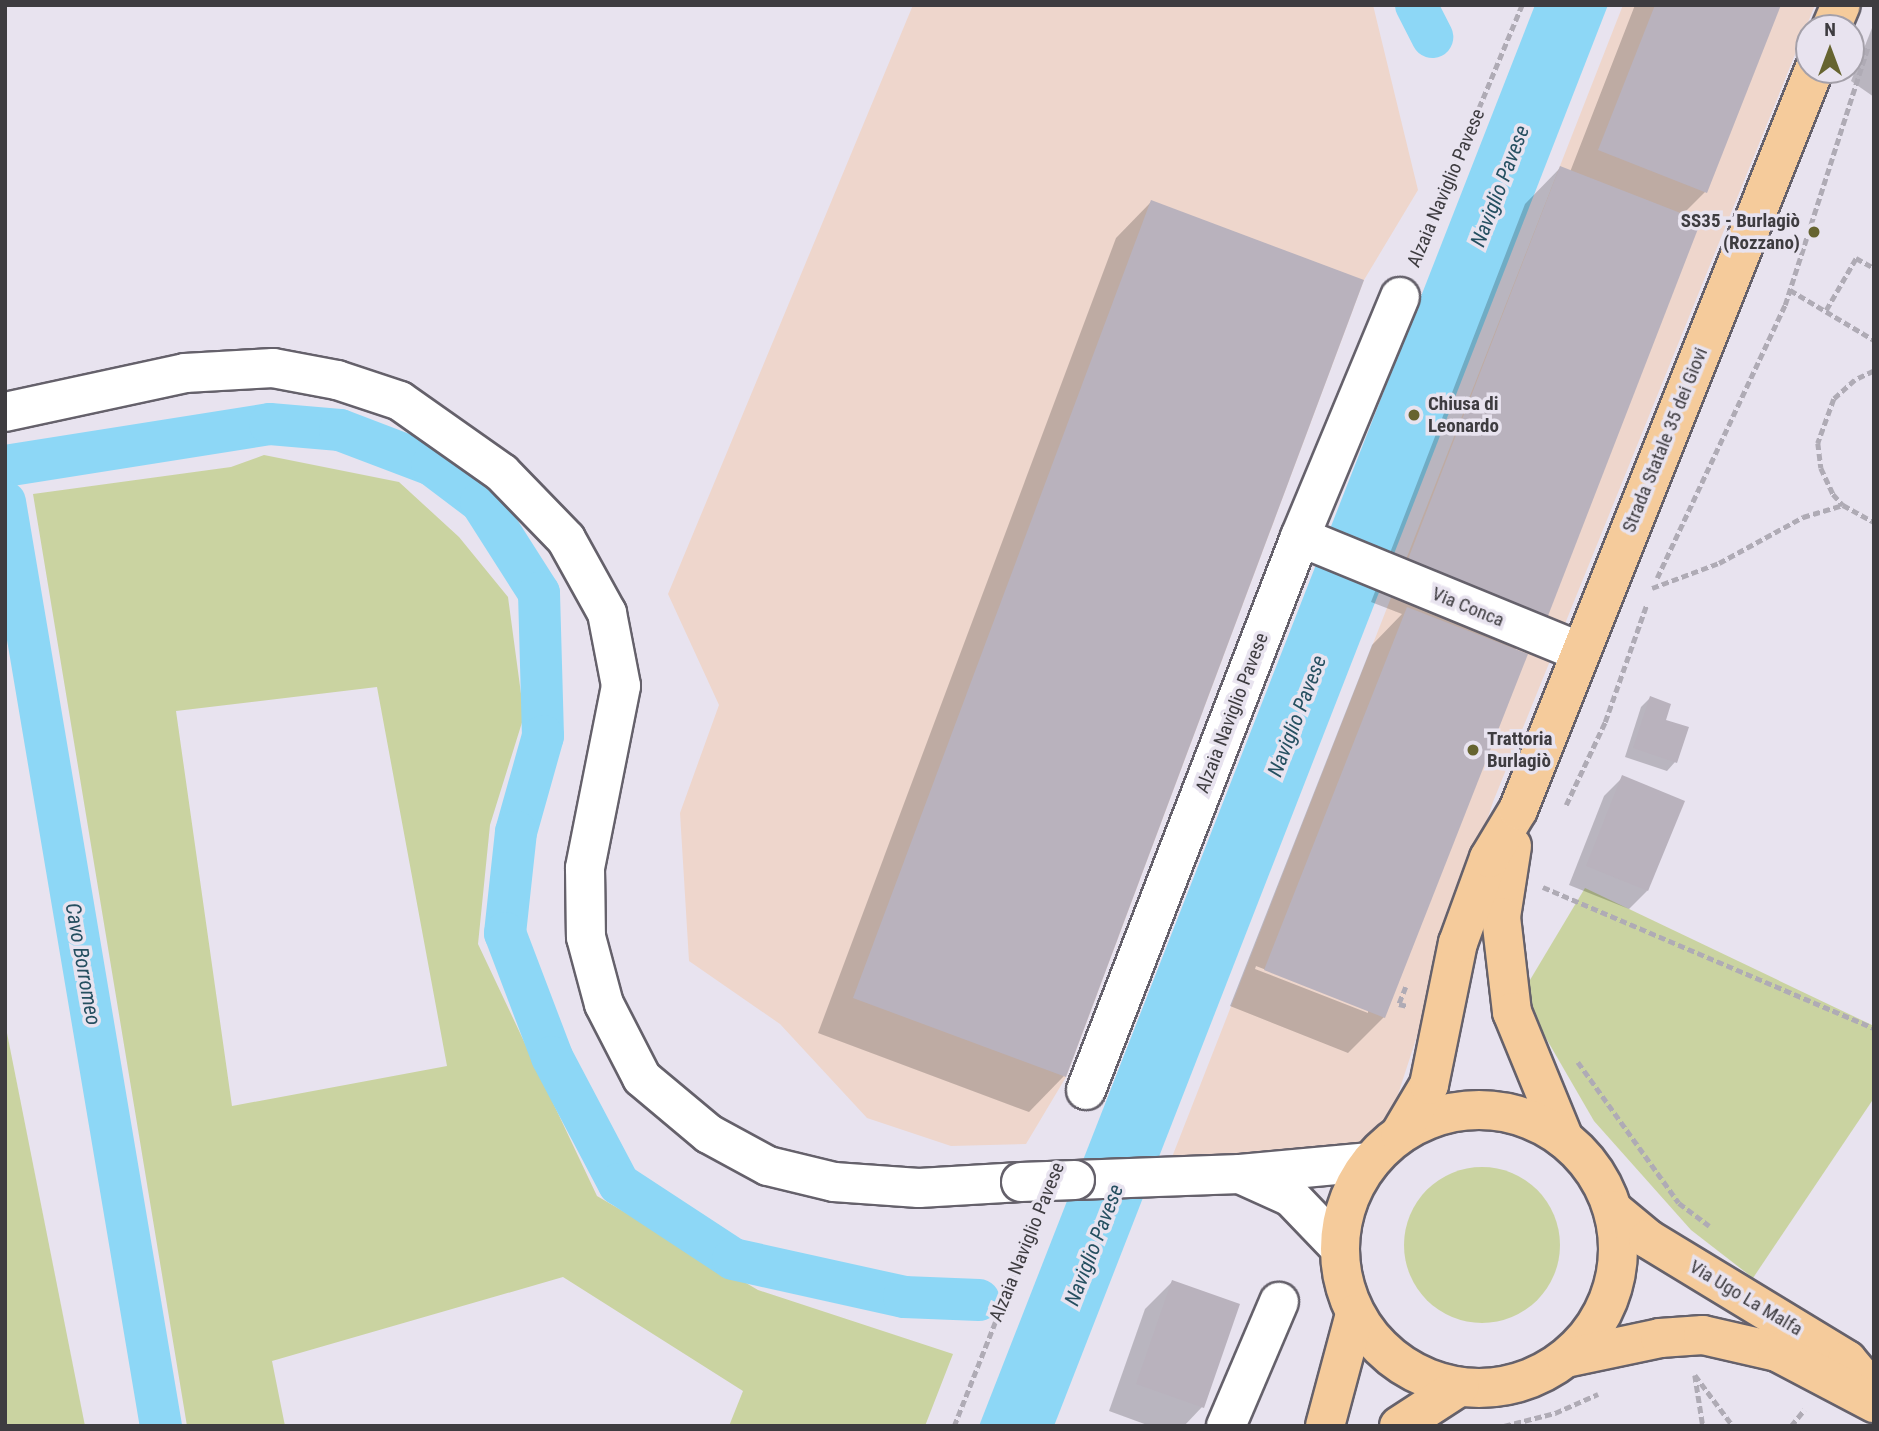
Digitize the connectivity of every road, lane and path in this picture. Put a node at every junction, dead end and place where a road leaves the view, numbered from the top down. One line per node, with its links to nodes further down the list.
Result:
1 (1522, 5): 6 (path, Alzaia Naviglio Pavese)
2 (1870, 41): 5 (path)
3 (1808, 84): 15 (main road, Strada Statale 35 dei Giovi)
4 (1874, 268): 7 (path)
5 (1790, 290): 7 (path); 14 (path)
6 (1400, 297): 13 (street, Alzaia Naviglio Pavese)
7 (1826, 310): 8 (path)
8 (1874, 340)
9 (1874, 371): 11 (path)
10 (5, 412): 25 (street, bridge)
11 (1843, 505): 12 (path); 14 (path)
12 (1874, 522)
13 (1312, 543): 15 (street, Via Conca); 21 (street, Alzaia Naviglio Pavese)
14 (1652, 588): 17 (path)
15 (1565, 646): 16 (main road, Strada Statale 35 dei Giovi)
16 (1518, 810): 22 (main road, Strada Statale 35 dei Giovi); 23 (main road, Strada Statale 35 dei Giovi)
17 (1563, 813)
18 (1536, 897): 19 (path)
19 (1874, 1028)
20 (1576, 1058): 28 (path)
21 (1086, 1090)
22 (1401, 1134): 23 (main road); 24 (main road)
23 (1564, 1139): 26 (main road)
24 (1370, 1162): 25 (street); 29 (main road)
25 (1240, 1174): 29 (street)
26 (1613, 1210): 32 (main road); 37 (main road, Via Ugo La Malfa)
27 (1036, 1219): 39 (path, Alzaia Naviglio Pavese)
28 (1711, 1227)
29 (1339, 1247): 31 (main road)
30 (1279, 1302): 40 (street)
31 (1355, 1314): 35 (main road); 41 (main road)
32 (1566, 1358): 35 (main road); 38 (main road, Via Ugo La Malfa)
33 (1695, 1374): 34 (path); 44 (path); 45 (path)
34 (1681, 1376)
35 (1459, 1387): 42 (main road)
36 (1609, 1390): 43 (path)
37 (1874, 1392)
38 (1874, 1403)
39 (954, 1426)
40 (1226, 1426)
41 (1325, 1426)
42 (1399, 1426)
43 (1504, 1426)
44 (1703, 1426)
45 (1733, 1426)

